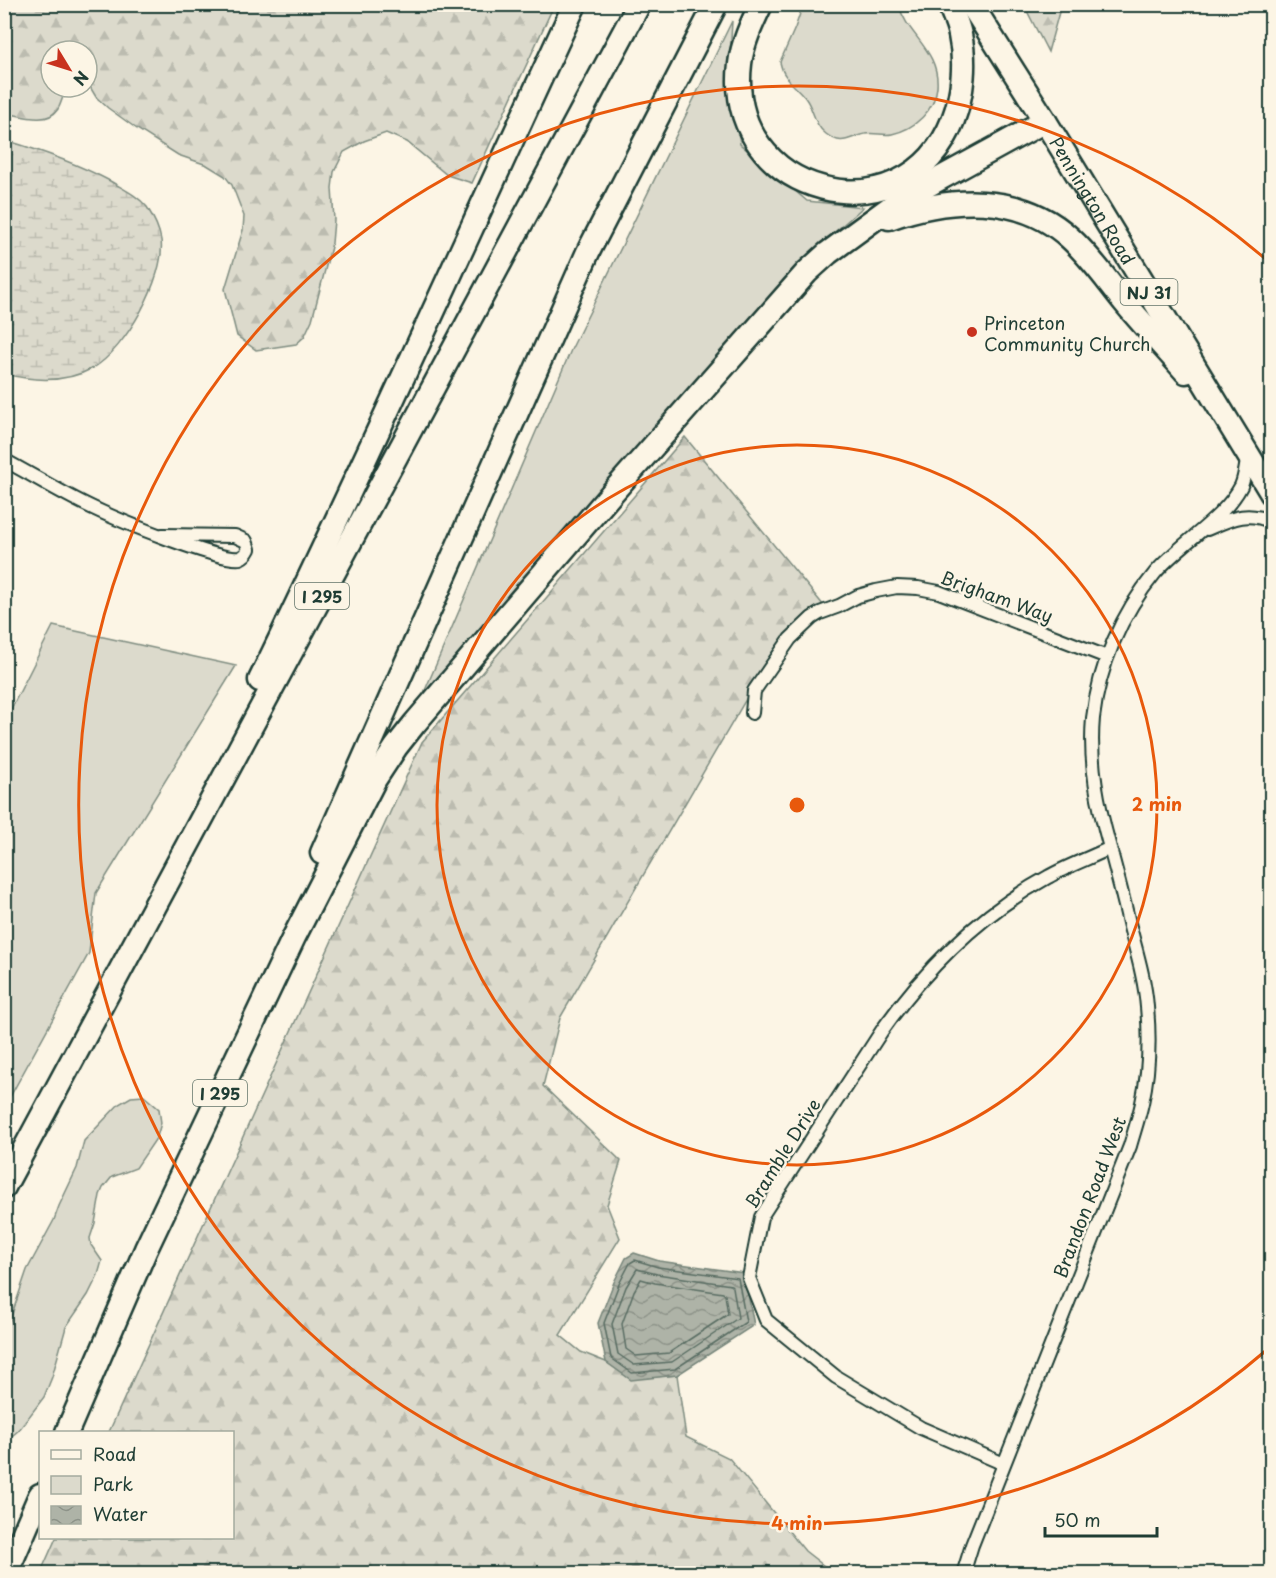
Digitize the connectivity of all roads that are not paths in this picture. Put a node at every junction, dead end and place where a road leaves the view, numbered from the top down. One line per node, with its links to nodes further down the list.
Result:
1 (575, 4): 21 (highway)
2 (639, 4): 21 (highway, I 295)
3 (716, 4): 20 (highway, I 295)
4 (761, 4): 5 (highway)
5 (949, 4)
6 (971, 4): 8 (highway, Pennington Road / NJ 31)
7 (988, 4): 8 (highway, Pennington Road / NJ 31)
8 (1045, 121): 9 (highway); 10 (highway, Pennington Road / NJ 31)
9 (828, 253): 10 (highway); 20 (highway)
10 (1221, 412): 11 (highway, Pennington Road / NJ 31)
11 (1248, 455): 13 (highway, Pennington Road / NJ 31); 15 (street, Brandon Road West)
12 (4, 459): 16 (street)
13 (1272, 494)
14 (1272, 522): 15 (street, Brandon Road West)
15 (1200, 531): 17 (street, Brandon Road West)
16 (162, 535): 16 (street)
17 (1107, 657): 18 (street, Brigham Way); 19 (street, Brandon Road West)
18 (752, 713)
19 (1110, 848): 24 (street, Brandon Road West); 24 (street, Bramble Drive)
20 (294, 937): 23 (highway, I 295)
21 (95, 1020): 22 (highway, I 295)
22 (4, 1187)
23 (67, 1431)
24 (1005, 1464): 27 (street, Brandon Road West)
25 (39, 1497): 26 (highway)
26 (6, 1574)
27 (963, 1574)

